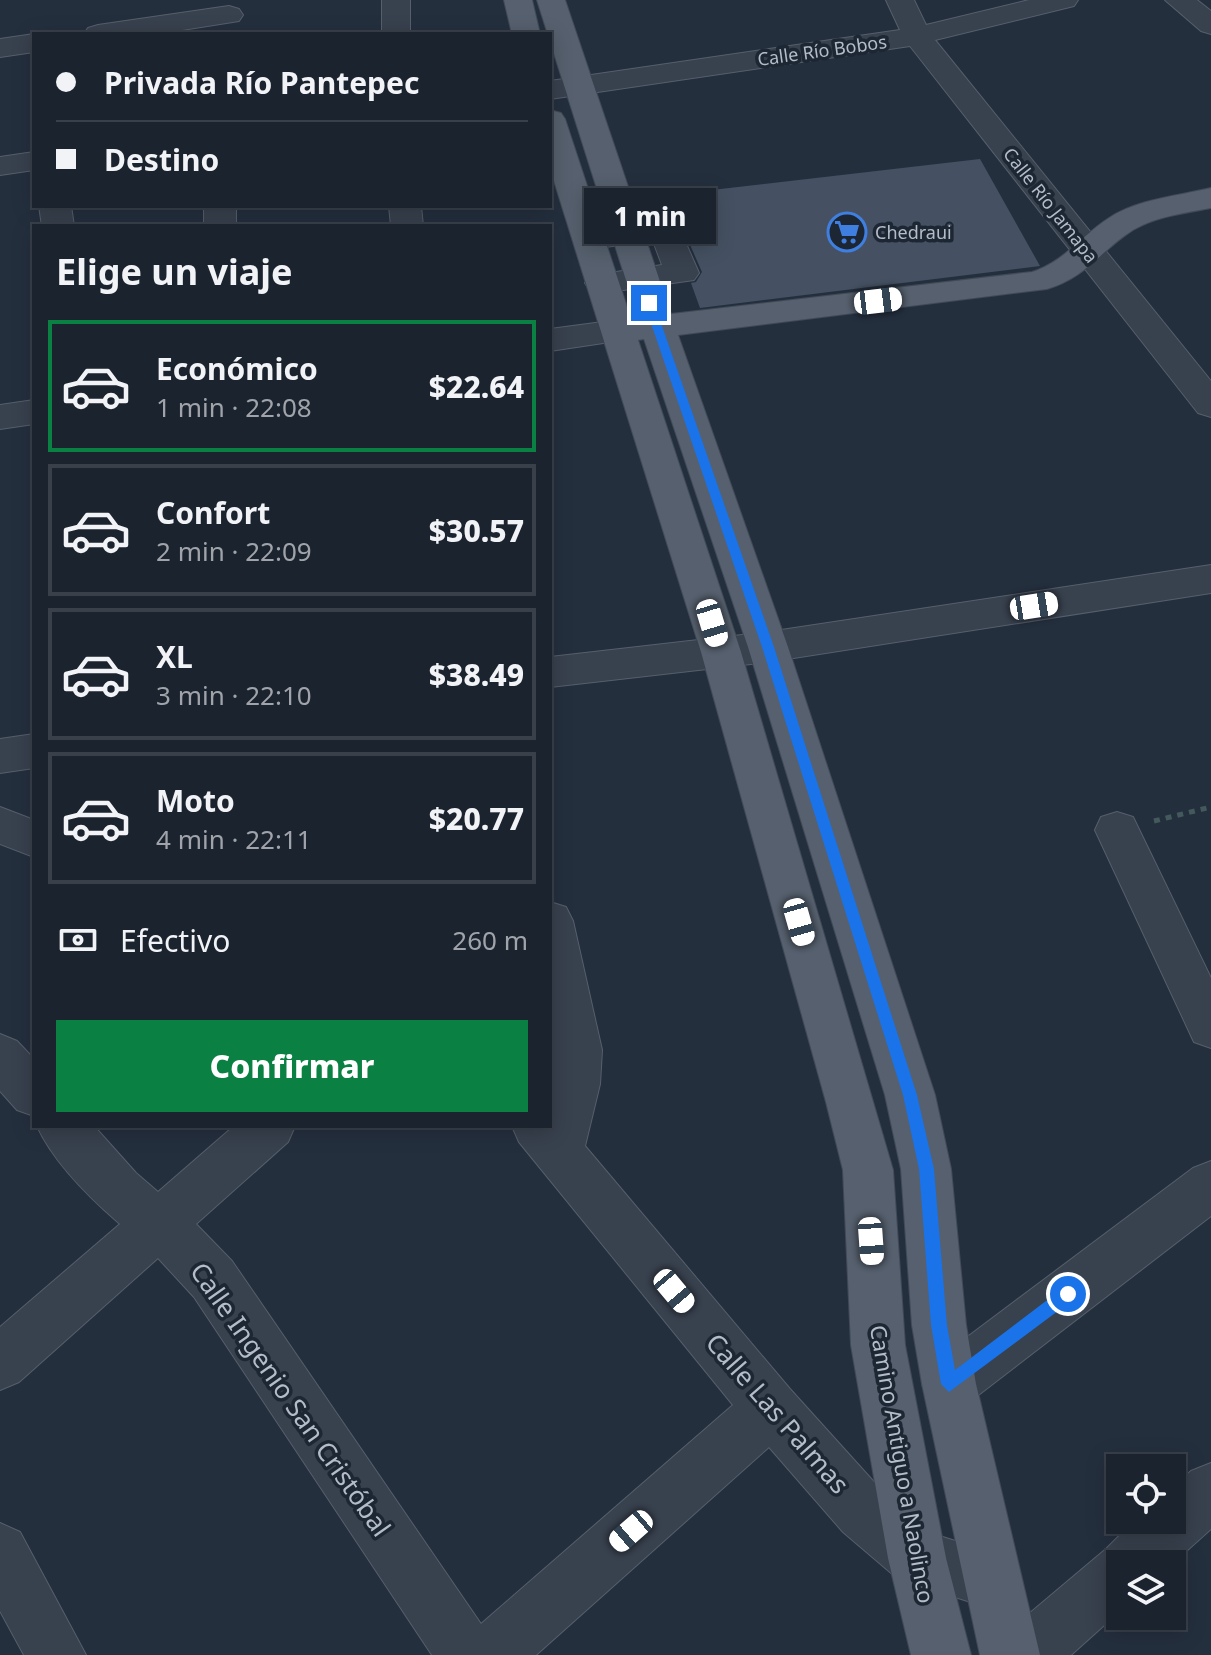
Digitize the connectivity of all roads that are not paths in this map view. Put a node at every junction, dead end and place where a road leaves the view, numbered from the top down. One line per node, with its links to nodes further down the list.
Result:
1 (396, 0): 10 (street)
2 (518, 0): 11 (main road)
3 (551, 0): 15 (main road, Camino Antiguo a Naolinco)
4 (900, 0): 12 (street, Calle Río Jamapa)
5 (1064, 0): 12 (street, Calle Río Bobos)
6 (1179, 0): 8 (street)
7 (229, 16): 9 (street)
8 (1211, 25)
9 (113, 32)
10 (396, 32)
11 (526, 32)
12 (917, 36): 15 (street, Calle Río Bobos); 20 (street, Calle Río Jamapa)
13 (32, 43): 14 (street)
14 (0, 48)
15 (559, 98): 19 (main road, Camino Antiguo a Naolinco)
16 (32, 161): 17 (street)
17 (0, 166)
18 (1211, 198): 20 (main road)
19 (608, 237): 21 (main road, Camino Antiguo a Naolinco); 21 (street)
20 (1089, 253): 22 (main road); 24 (street, Calle Río Jamapa)
21 (622, 280): 22 (main road, Camino Antiguo a Naolinco)
22 (638, 330): 23 (street); 28 (main road, Camino Antiguo a Naolinco); 29 (main road, Camino Antiguo a Naolinco)
23 (552, 340)
24 (1211, 405)
25 (32, 412): 26 (street)
26 (0, 417)
27 (1211, 579): 28 (street)
28 (768, 647): 29 (street); 46 (main road, Camino Antiguo a Naolinco)
29 (721, 652): 30 (street); 51 (main road, Camino Antiguo a Naolinco)
30 (552, 672)
31 (32, 751): 32 (street)
32 (0, 756)
33 (0, 825): 35 (street)
34 (1117, 830): 37 (street)
35 (32, 838)
36 (552, 930): 42 (street)
37 (1211, 1027)
38 (0, 1056): 39 (street)
39 (32, 1092)
40 (64, 1128): 44 (street, Calle Ingenio San Cristóbal)
41 (268, 1128): 44 (street)
42 (548, 1139): 47 (street, Calle Las Palmas)
43 (1211, 1185): 46 (street)
44 (157, 1223): 45 (street); 55 (street, Calle Ingenio San Cristóbal)
45 (0, 1363)
46 (949, 1384): 52 (main road, Camino Antiguo a Naolinco)
47 (771, 1408): 51 (street, Calle Las Palmas); 56 (street)
48 (1211, 1491): 49 (street)
49 (1145, 1550)
50 (0, 1552): 54 (street)
51 (917, 1558): 52 (street, Calle Las Palmas); 57 (main road, Camino Antiguo a Naolinco)
52 (992, 1580): 58 (main road, Camino Antiguo a Naolinco)
53 (1106, 1584): 59 (street)
54 (56, 1655)
55 (467, 1655)
56 (491, 1655)
57 (941, 1655)
58 (1010, 1655)
59 (1026, 1655)

